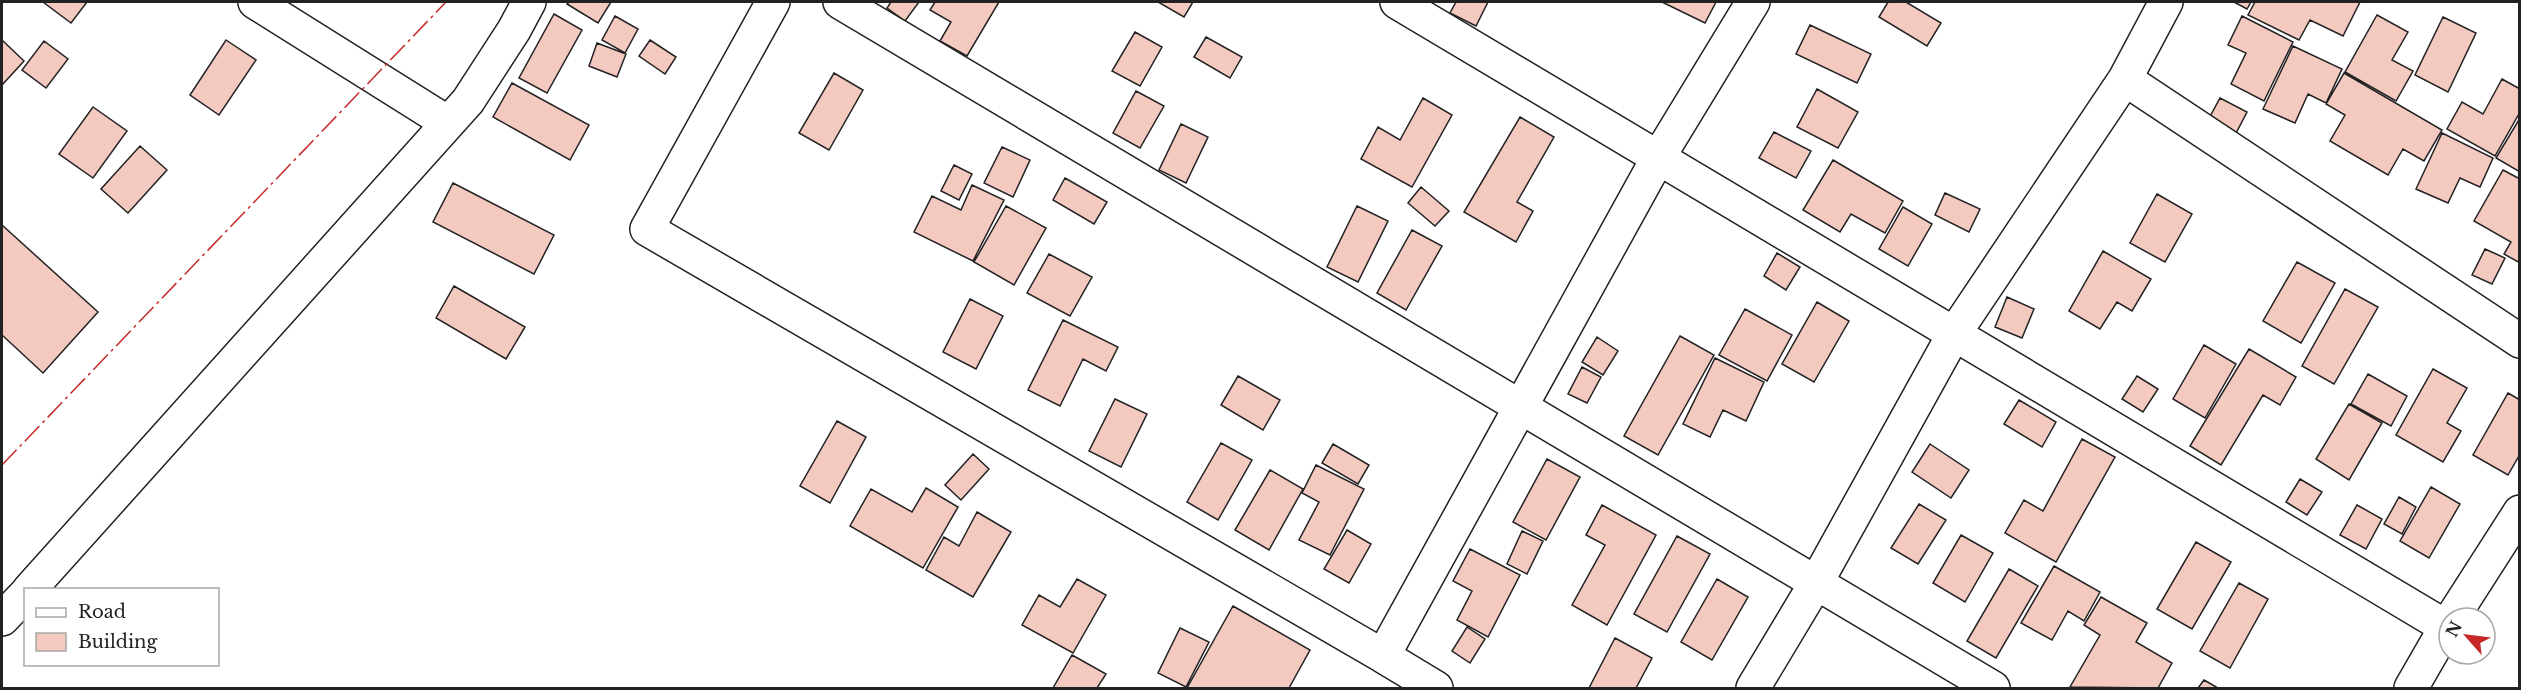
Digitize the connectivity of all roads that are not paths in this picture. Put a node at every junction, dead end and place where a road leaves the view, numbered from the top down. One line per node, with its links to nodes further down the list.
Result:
1 (255, 2): 9 (street)
2 (529, 2): 9 (street)
3 (773, 2): 22 (street)
4 (840, 2): 13 (street)
5 (1397, 2): 10 (street)
6 (1753, 2): 10 (street)
7 (2166, 2): 8 (street)
8 (2125, 79): 11 (street); 12 (street)
9 (448, 123): 16 (street)
10 (1659, 158): 11 (street); 13 (street)
11 (1953, 334): 15 (street); 19 (street)
12 (2520, 341)
13 (1520, 407): 15 (street); 22 (street)
14 (2520, 512): 18 (street)
15 (1816, 583): 24 (street); 25 (street)
16 (31, 588)
17 (24, 596): 20 (street)
18 (2460, 606)
19 (2437, 616)
20 (2, 619)
21 (2437, 644): 26 (street)
22 (1383, 656): 23 (street)
23 (1436, 688)
24 (1753, 688)
25 (1993, 688)
26 (2411, 688)

